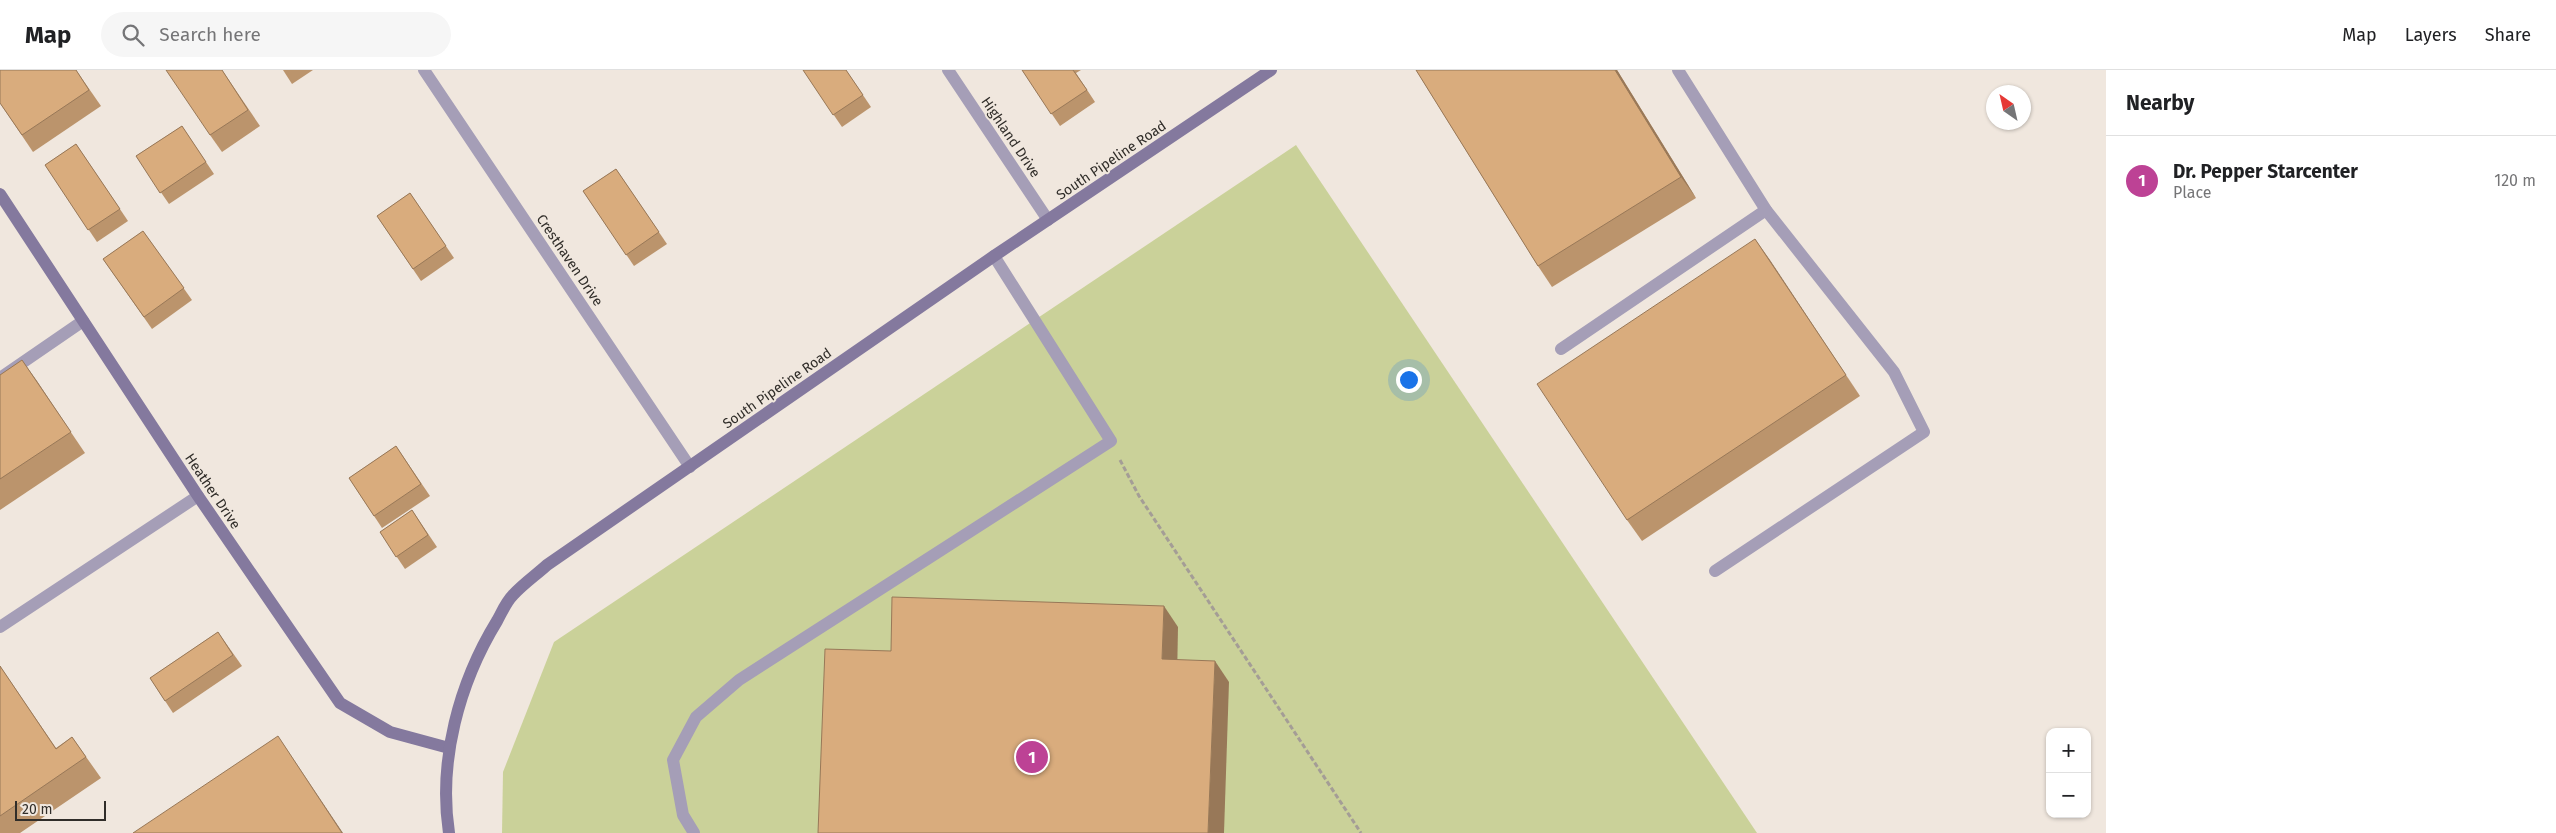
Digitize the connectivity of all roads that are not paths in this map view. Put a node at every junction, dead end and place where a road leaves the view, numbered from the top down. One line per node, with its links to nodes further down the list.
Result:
1 (424, 70): 12 (street, Cresthaven Drive)
2 (948, 70): 7 (street, Highland Drive)
3 (1271, 70): 7 (street, South Pipeline Road)
4 (1678, 70): 6 (street)
5 (0, 194): 9 (street, Heather Drive)
6 (1766, 210): 10 (street); 14 (street)
7 (1048, 220): 8 (street, South Pipeline Road)
8 (994, 256): 12 (street, South Pipeline Road); 18 (street)
9 (83, 321): 11 (street); 13 (street, Heather Drive)
10 (1561, 349)
11 (0, 378)
12 (690, 467): 16 (street, South Pipeline Road)
13 (198, 496): 15 (street); 16 (street, Heather Drive)
14 (1715, 571)
15 (0, 627)
16 (449, 748): 17 (street, South Pipeline Road)
17 (449, 833)
18 (694, 833)

